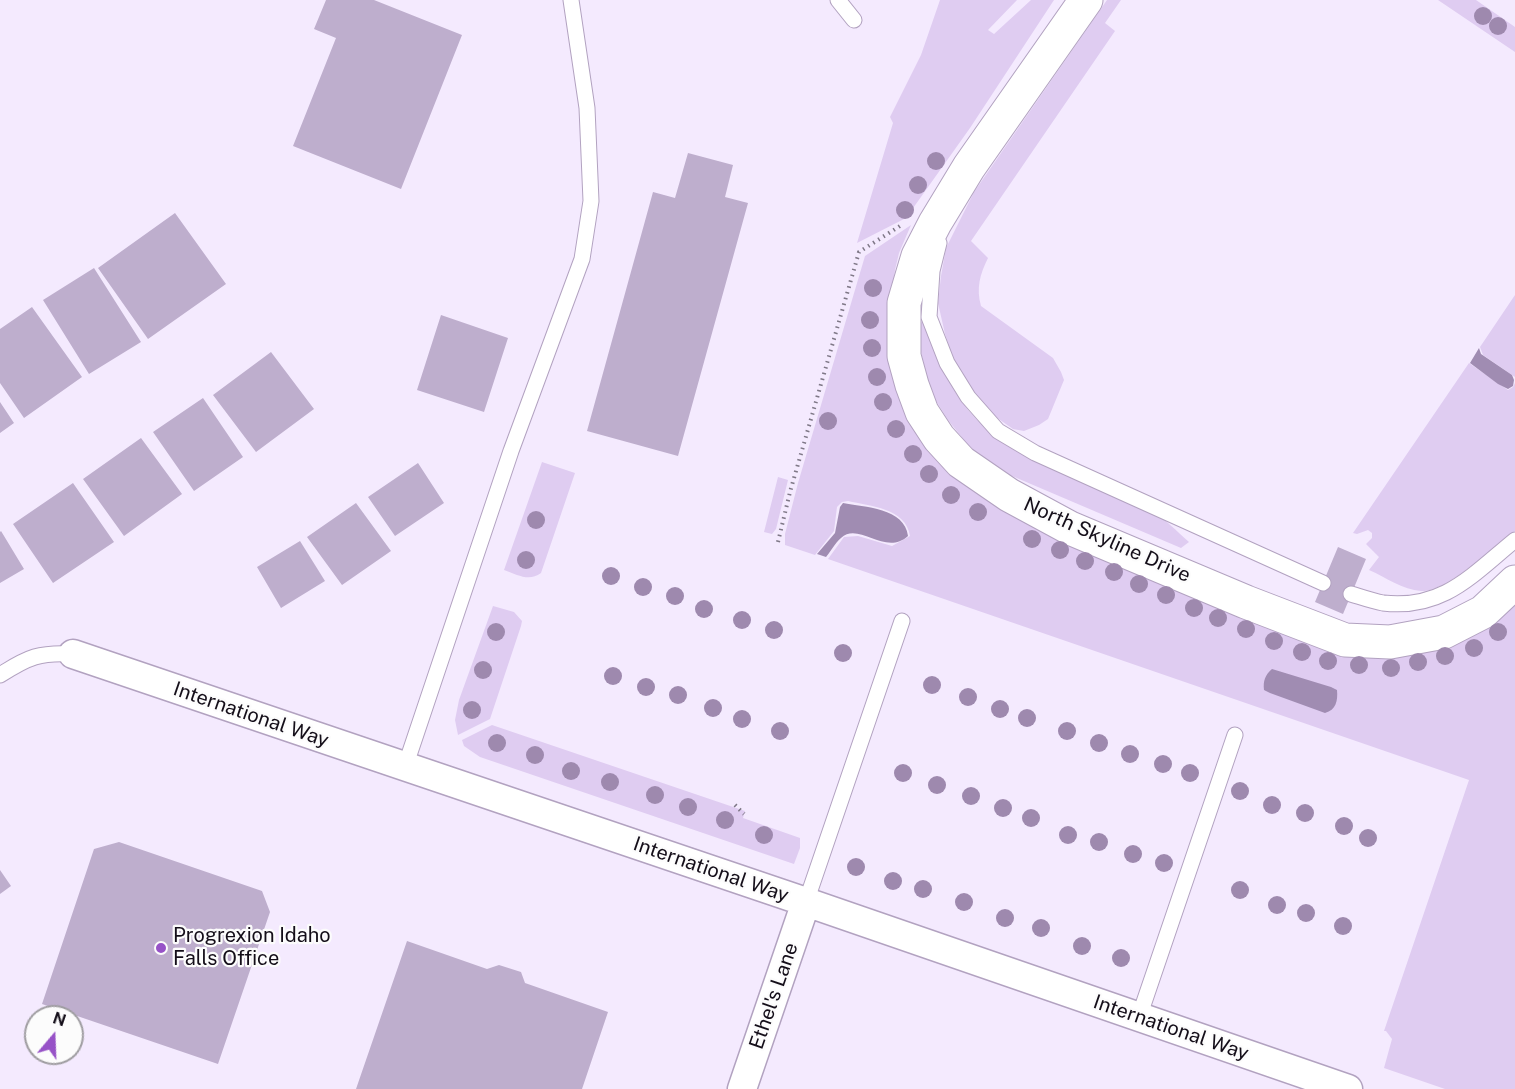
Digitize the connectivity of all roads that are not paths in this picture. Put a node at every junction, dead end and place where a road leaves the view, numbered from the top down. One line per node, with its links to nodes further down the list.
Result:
1 (571, 0): 14 (lane)
2 (838, 0): 4 (lane)
3 (1086, 0): 5 (main road, North Skyline Drive)
4 (854, 20)
5 (969, 167): 7 (main road, North Skyline Drive); 8 (lane)
6 (1515, 540): 9 (lane)
7 (1515, 582)
8 (1323, 583)
9 (1351, 594)
10 (902, 621): 15 (lane)
11 (73, 654): 12 (lane); 14 (street, International Way)
12 (0, 675)
13 (1235, 735): 16 (lane)
14 (405, 767): 15 (street, International Way)
15 (806, 903): 16 (street, International Way); 17 (street, Ethel's Lane)
16 (1139, 1017): 18 (street, International Way)
17 (742, 1089)
18 (1348, 1089)

